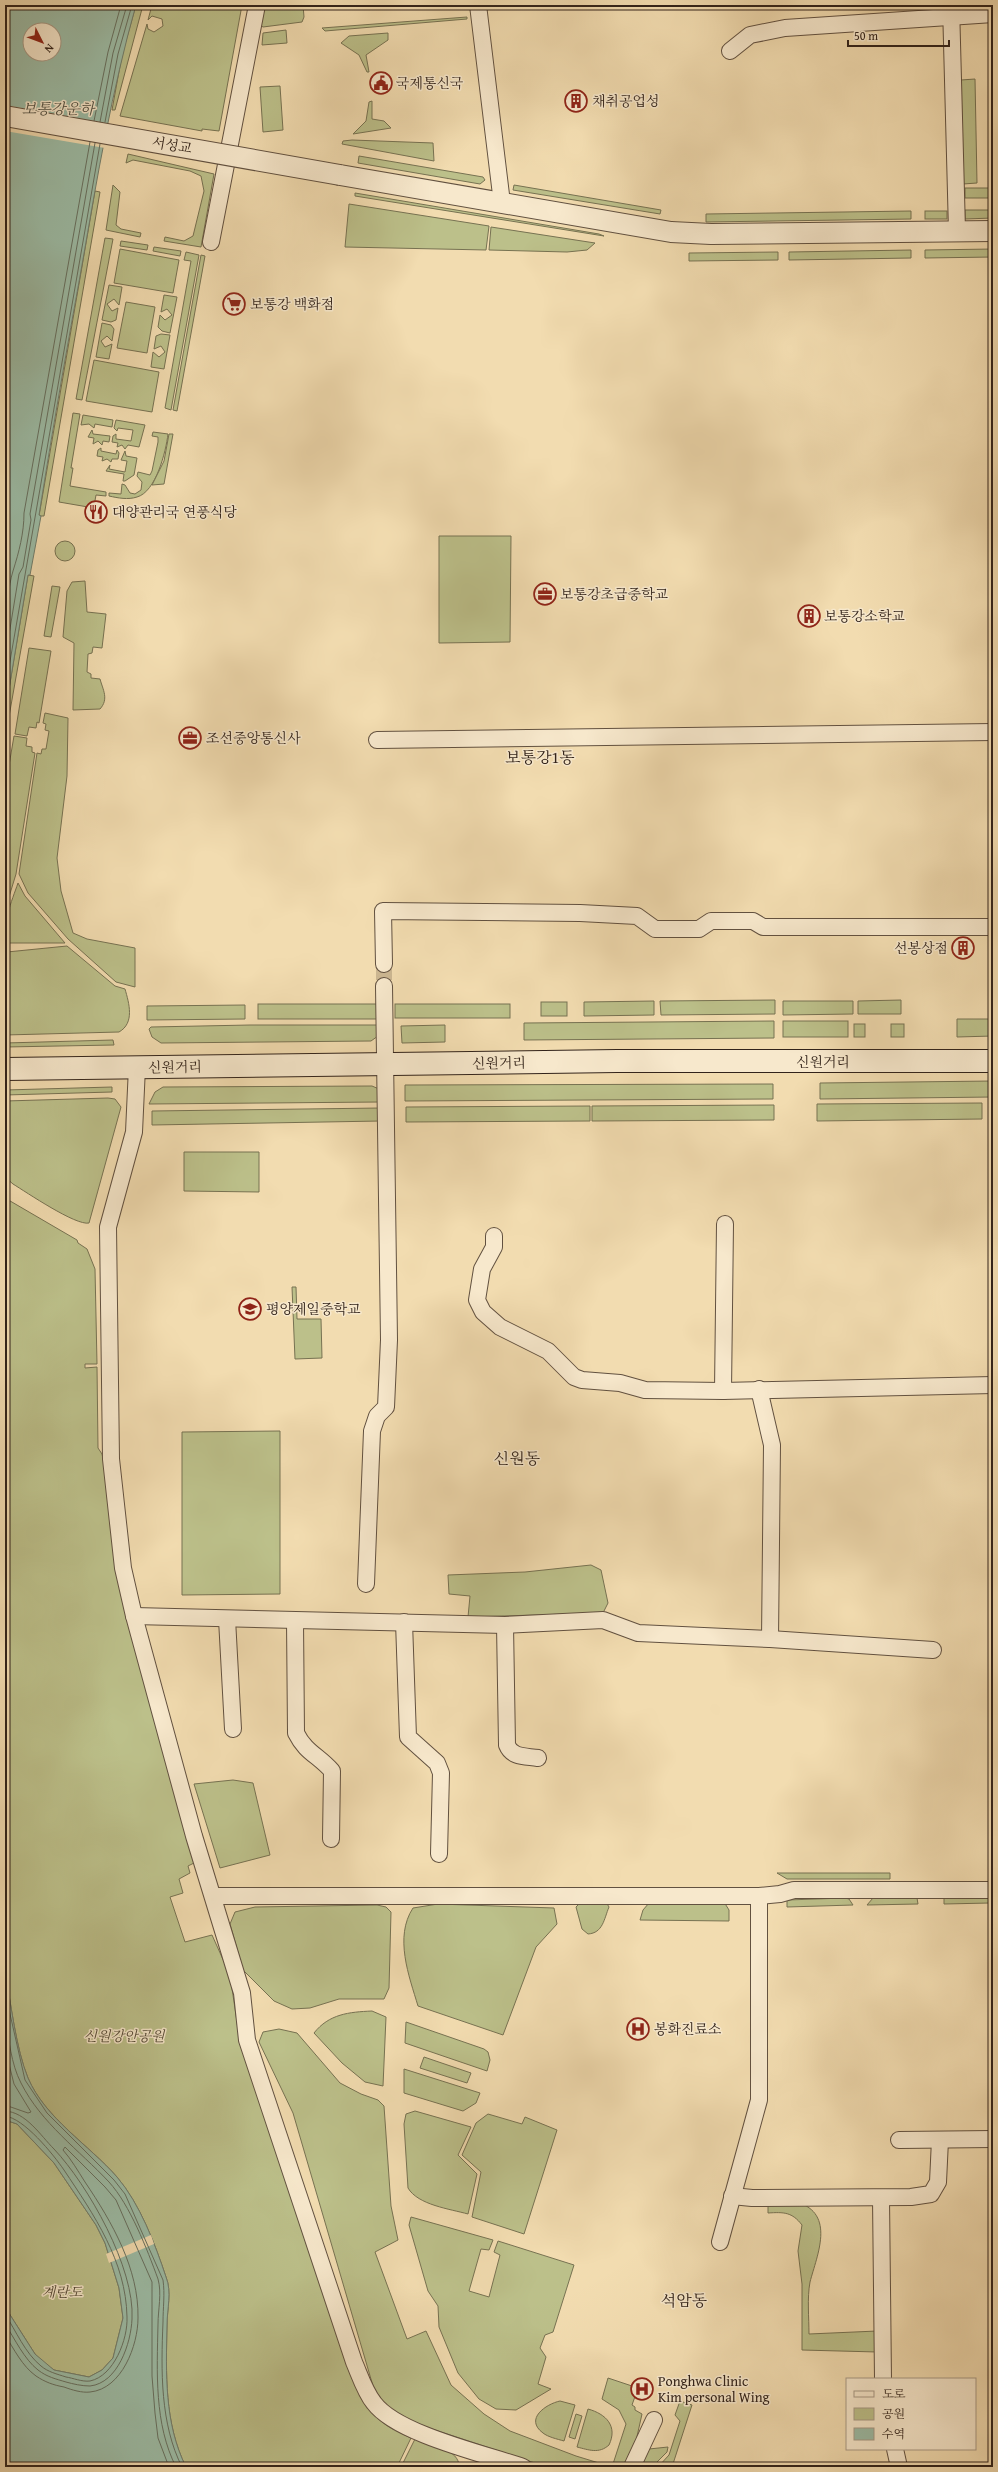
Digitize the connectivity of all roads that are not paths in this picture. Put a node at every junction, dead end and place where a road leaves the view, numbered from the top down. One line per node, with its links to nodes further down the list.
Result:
1 (256, 5): 10 (street)
2 (478, 5): 7 (street)
3 (951, 11): 4 (street); 5 (street); 8 (street)
4 (993, 14)
5 (730, 51)
6 (5, 116): 7 (street, 서성교, bridge)
7 (502, 203): 8 (street, 서성교)
8 (957, 231): 9 (street, 서성교)
9 (993, 231)
10 (211, 242)
11 (993, 732): 12 (street)
12 (377, 740)
13 (993, 927): 14 (street)
14 (384, 964)
15 (384, 986): 17 (street)
16 (993, 1061): 17 (main road, 신원거리)
17 (385, 1065): 18 (main road, 신원거리); 25 (street)
18 (137, 1068): 19 (main road, 신원거리); 26 (street)
19 (5, 1069)
20 (725, 1224): 24 (street)
21 (494, 1236): 24 (street)
22 (993, 1385): 23 (street)
23 (759, 1389): 24 (street); 31 (street)
24 (722, 1391)
25 (366, 1584)
26 (134, 1616): 27 (street); 38 (street)
27 (228, 1619): 28 (street); 33 (street)
28 (295, 1621): 29 (street); 35 (street)
29 (404, 1622): 30 (street); 36 (street)
30 (505, 1625): 31 (street); 34 (street)
31 (770, 1639): 32 (street)
32 (933, 1650)
33 (233, 1730)
34 (538, 1758)
35 (331, 1839)
36 (438, 1854)
37 (993, 1890): 39 (street)
38 (214, 1896): 39 (street); 49 (street)
39 (759, 1896): 43 (street)
40 (993, 2139): 42 (street)
41 (899, 2140): 42 (street)
42 (940, 2140): 44 (street)
43 (732, 2196): 44 (street); 45 (street)
44 (881, 2198): 46 (street)
45 (720, 2242)
46 (884, 2378)
47 (654, 2420): 50 (street)
48 (895, 2450): 51 (street)
49 (523, 2467)
50 (632, 2467)
51 (899, 2467)

